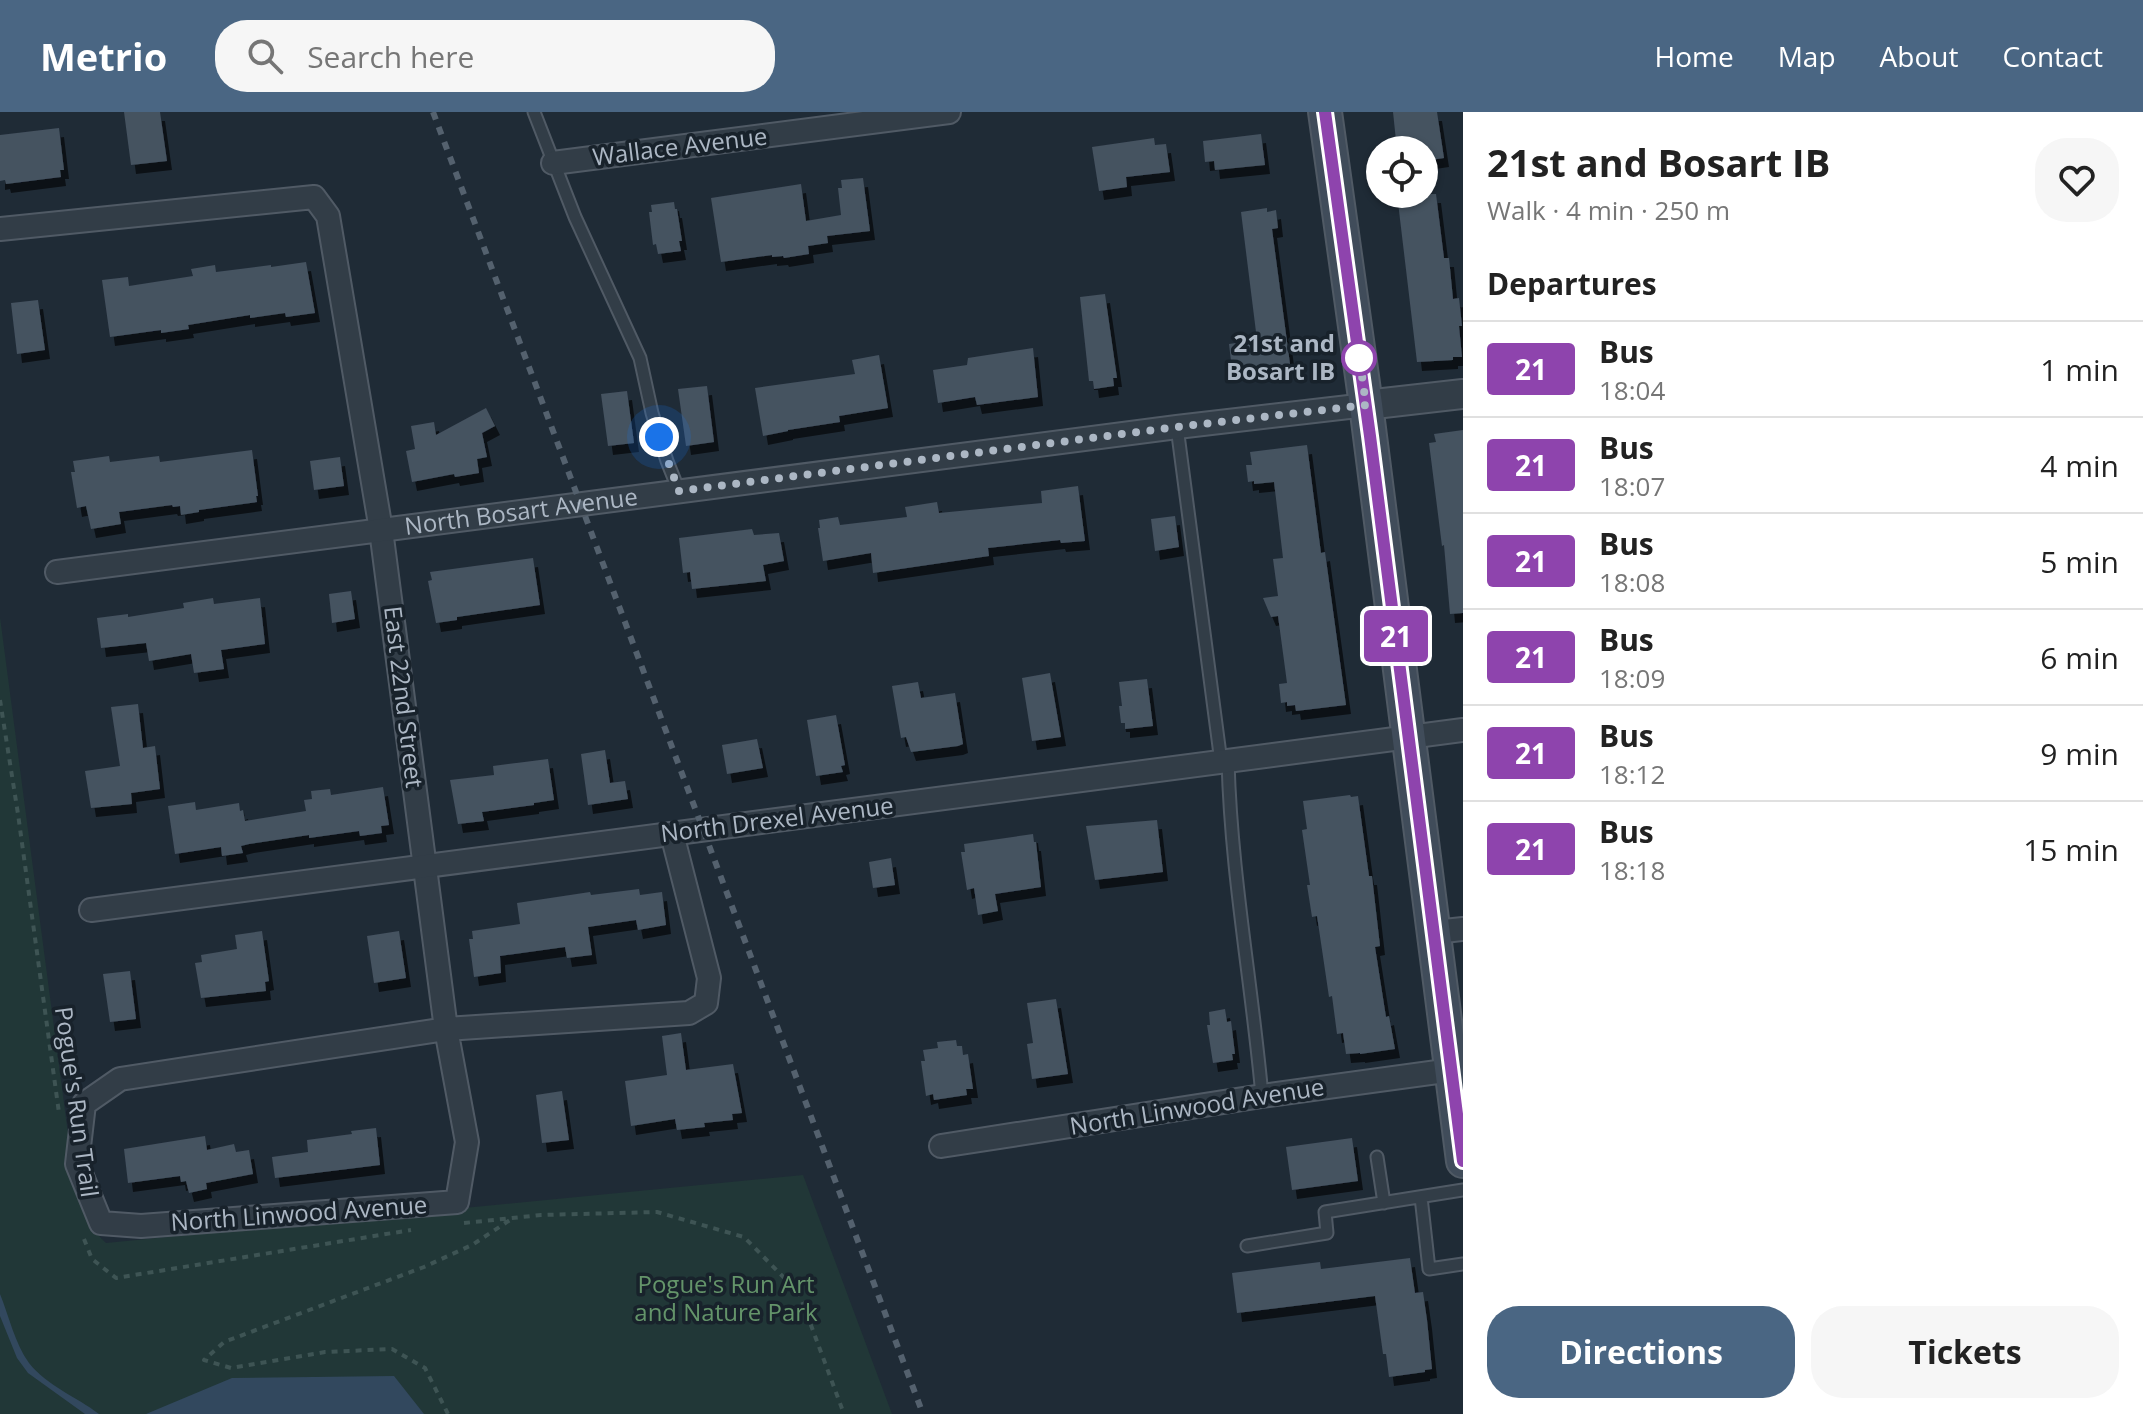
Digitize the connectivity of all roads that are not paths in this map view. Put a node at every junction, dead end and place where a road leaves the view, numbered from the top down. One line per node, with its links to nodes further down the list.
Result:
1 (534, 112): 4 (lane)
2 (949, 112): 4 (street, Wallace Avenue)
3 (1325, 112): 7 (main road)
4 (553, 163): 9 (lane)
5 (0, 229): 10 (street, East 22nd Street)
6 (1463, 394): 7 (street, North Bosart Avenue)
7 (1366, 405): 8 (street, North Bosart Avenue); 13 (main road)
8 (1177, 427): 9 (street, North Bosart Avenue); 14 (lane)
9 (679, 491): 10 (street, North Bosart Avenue)
10 (381, 530): 11 (street, North Bosart Avenue); 16 (street, East 22nd Street)
11 (57, 572)
12 (1463, 730): 13 (street, North Drexel Avenue)
13 (1409, 737): 14 (street, North Drexel Avenue); 18 (main road)
14 (1225, 762): 15 (street, North Drexel Avenue); 21 (lane)
15 (672, 834): 16 (street, North Drexel Avenue); 19 (street)
16 (424, 867): 17 (street, North Drexel Avenue); 19 (street, East 22nd Street)
17 (91, 910)
18 (1449, 930): 20 (main road)
19 (446, 1029): 27 (street, East 22nd Street); 27 (street, North Linwood Avenue)
20 (1452, 1070): 21 (street, North Linwood Avenue); 24 (main road)
21 (1262, 1096): 22 (street, North Linwood Avenue)
22 (941, 1146)
23 (1377, 1157): 28 (lane)
24 (1463, 1161)
25 (1463, 1190): 26 (lane)
26 (1421, 1197): 28 (lane); 30 (lane)
27 (457, 1202)
28 (1384, 1203): 29 (lane)
29 (1247, 1246)
30 (1463, 1264)

